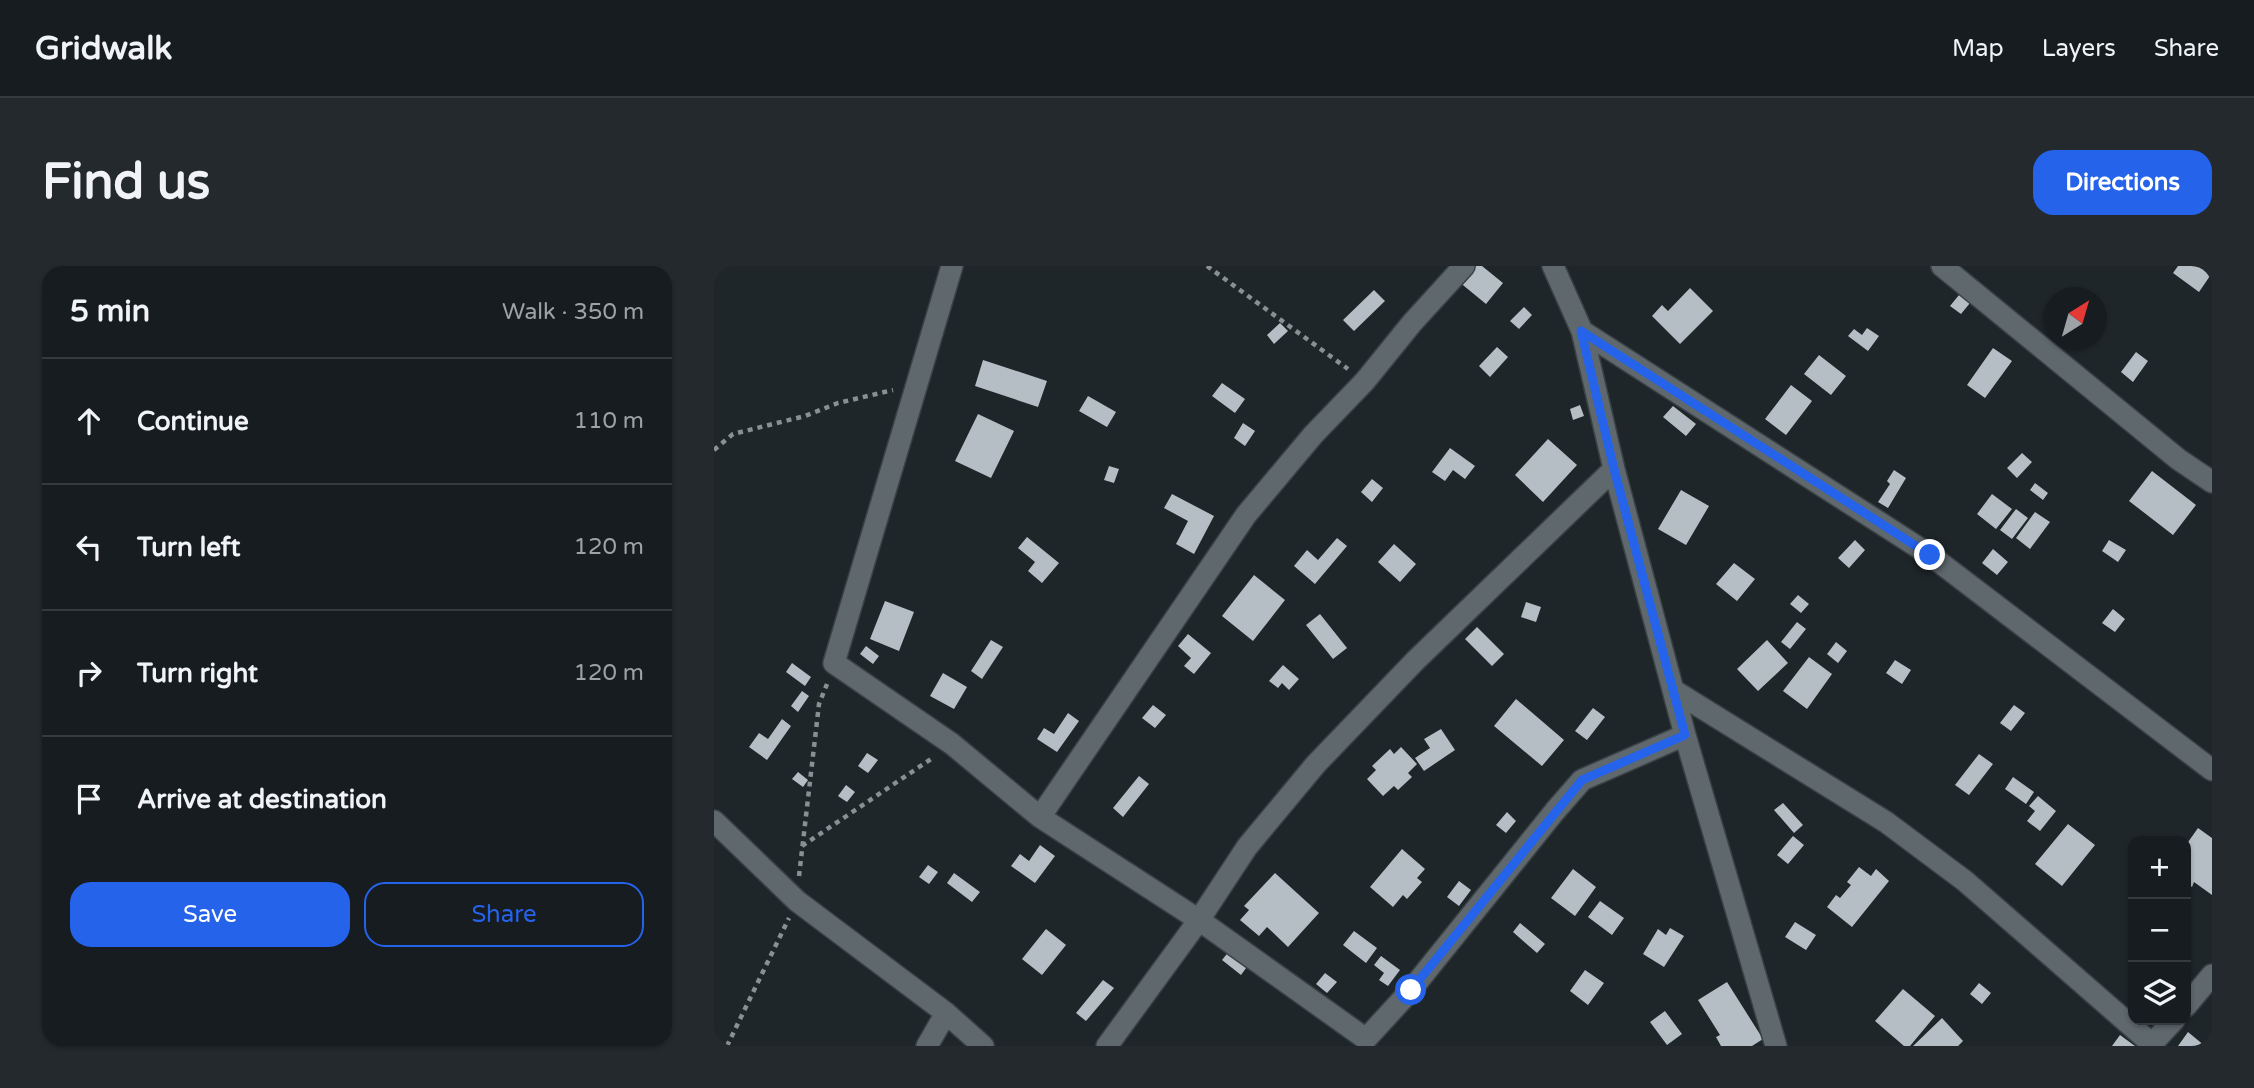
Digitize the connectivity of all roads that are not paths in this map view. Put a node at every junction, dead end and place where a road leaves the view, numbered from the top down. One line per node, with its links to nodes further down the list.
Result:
1 (952, 266): 11 (street)
2 (1464, 266): 11 (street)
3 (1553, 266): 5 (street)
4 (1942, 266): 7 (street)
5 (1581, 331): 6 (street); 10 (street)
6 (1614, 469): 8 (street); 13 (street)
7 (2212, 482)
8 (1674, 690): 9 (street); 19 (street)
9 (1685, 735): 18 (street); 23 (street)
10 (2212, 770)
11 (1040, 817): 13 (street)
12 (714, 821): 16 (street)
13 (1199, 920): 18 (street); 22 (street)
14 (2212, 975): 15 (street)
15 (2191, 1000)
16 (946, 1013): 20 (street); 21 (street)
17 (2169, 1025): 19 (street)
18 (1363, 1043)
19 (2151, 1045)
20 (927, 1046)
21 (983, 1046)
22 (1107, 1046)
23 (1776, 1046)

